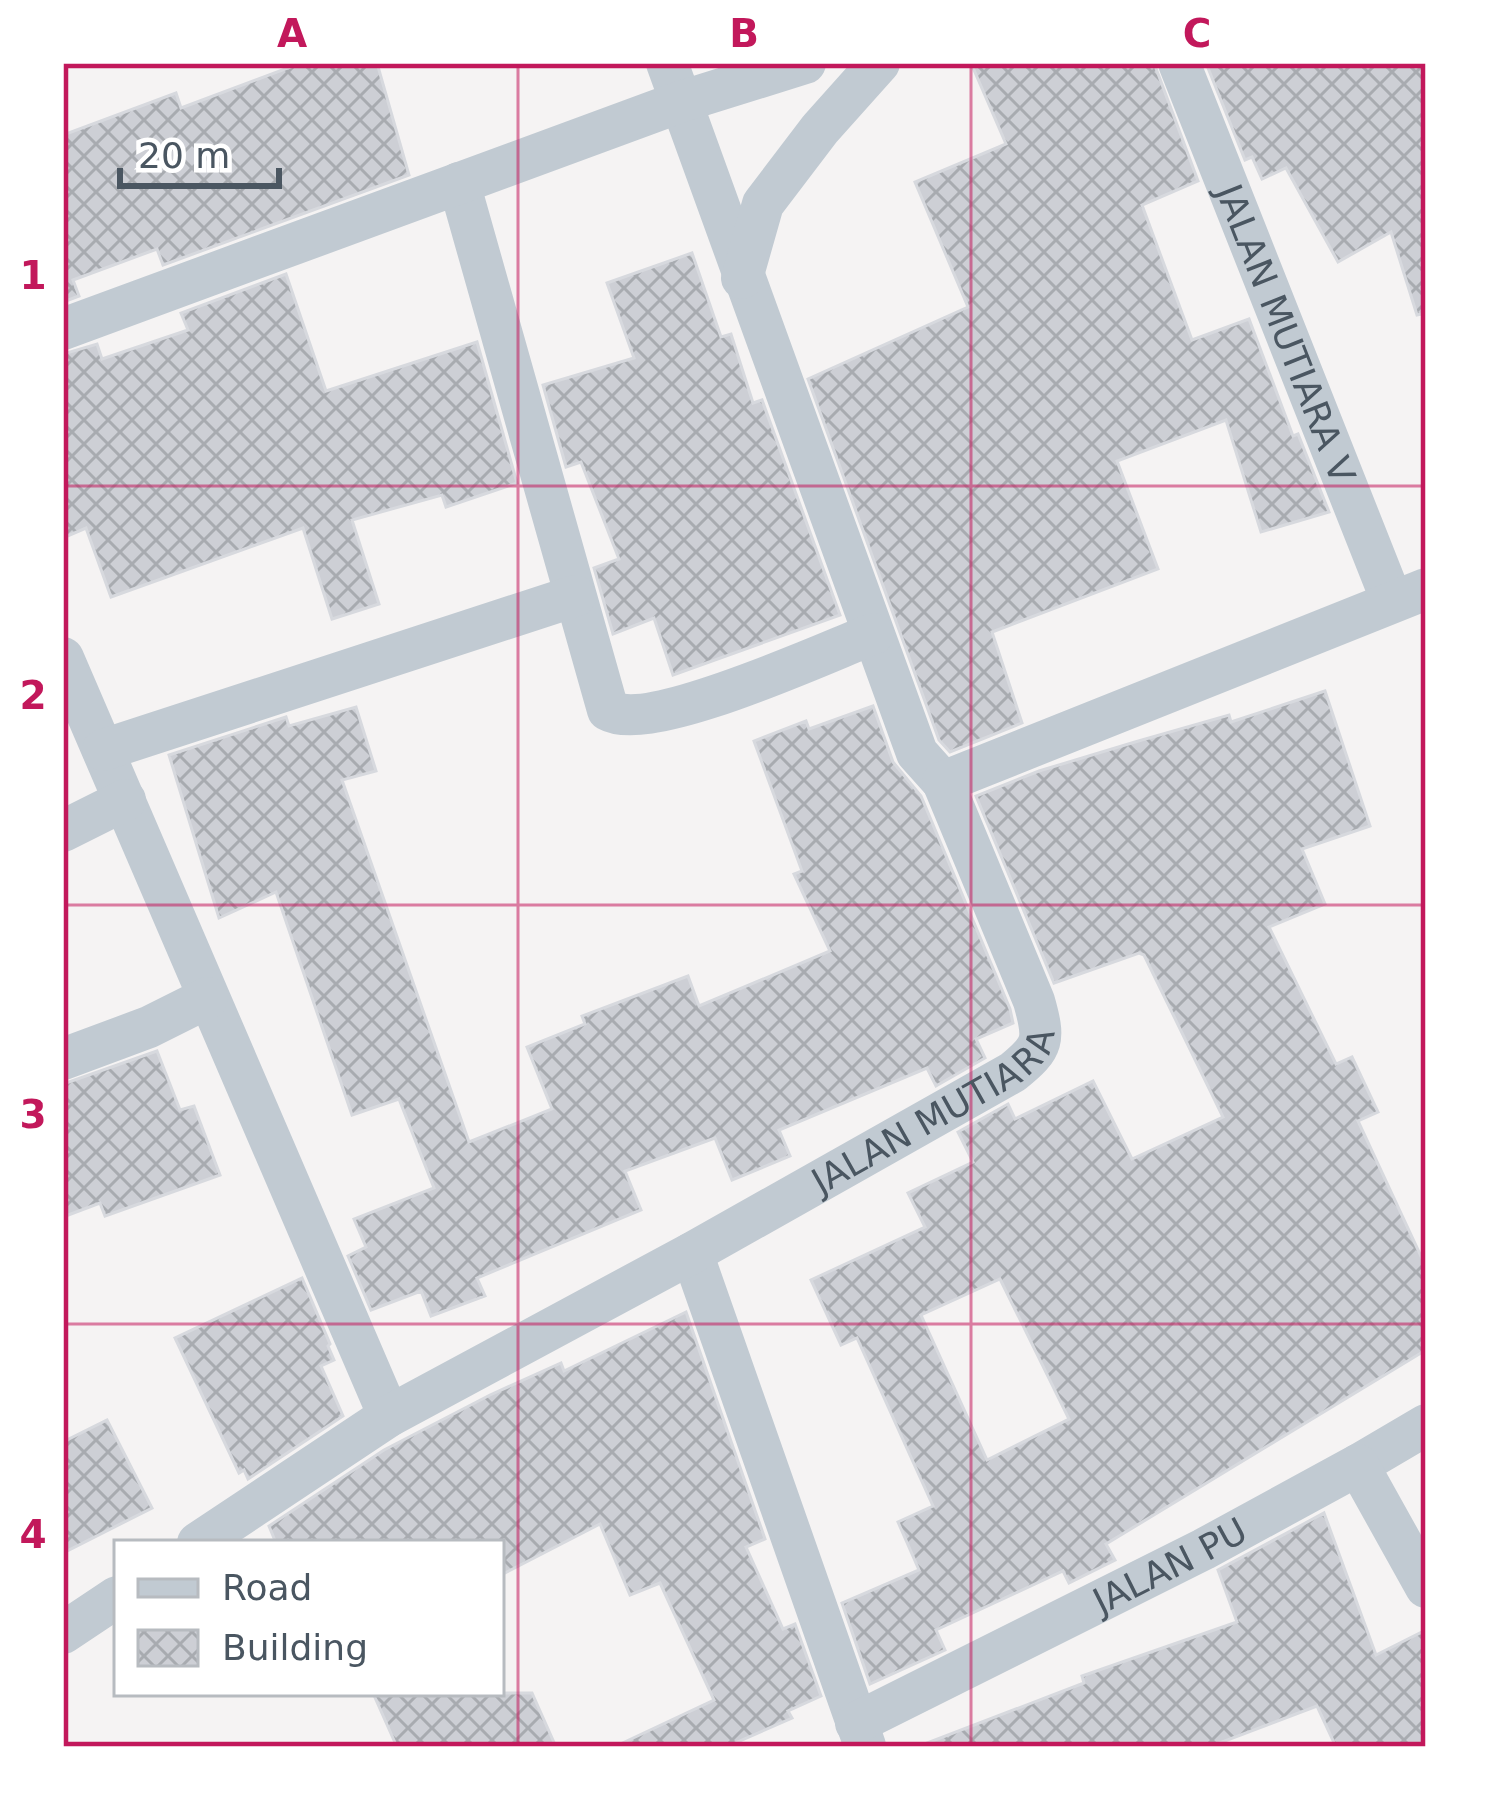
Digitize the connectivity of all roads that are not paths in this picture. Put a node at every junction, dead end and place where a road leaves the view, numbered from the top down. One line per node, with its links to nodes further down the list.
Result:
1 (805, 63): 4 (street)
2 (879, 63): 6 (street)
3 (1179, 63): 8 (street, JALAN MUTIARA V)
4 (673, 82): 5 (street); 6 (street)
5 (459, 183): 7 (street); 9 (street)
6 (742, 278): 10 (street)
7 (63, 329)
8 (1409, 595): 13 (street)
9 (575, 596): 10 (street); 12 (street)
10 (873, 634): 13 (street)
11 (63, 658): 12 (street)
12 (104, 750): 14 (street)
13 (943, 782): 18 (street, JALAN MUTIARA)
14 (125, 800): 15 (street); 16 (street)
15 (63, 831)
16 (207, 998): 17 (street); 19 (street)
17 (63, 1060)
18 (692, 1253): 19 (street, JALAN MUTIARA); 26 (street, JALAN PU)
19 (389, 1416): 22 (street, JALAN MUTIARA)
20 (1426, 1424): 21 (street, JALAN PU)
21 (1358, 1465): 23 (street); 26 (street, JALAN PU)
22 (203, 1540)
23 (1426, 1587)
24 (114, 1599): 25 (street)
25 (63, 1633)
26 (860, 1735)

